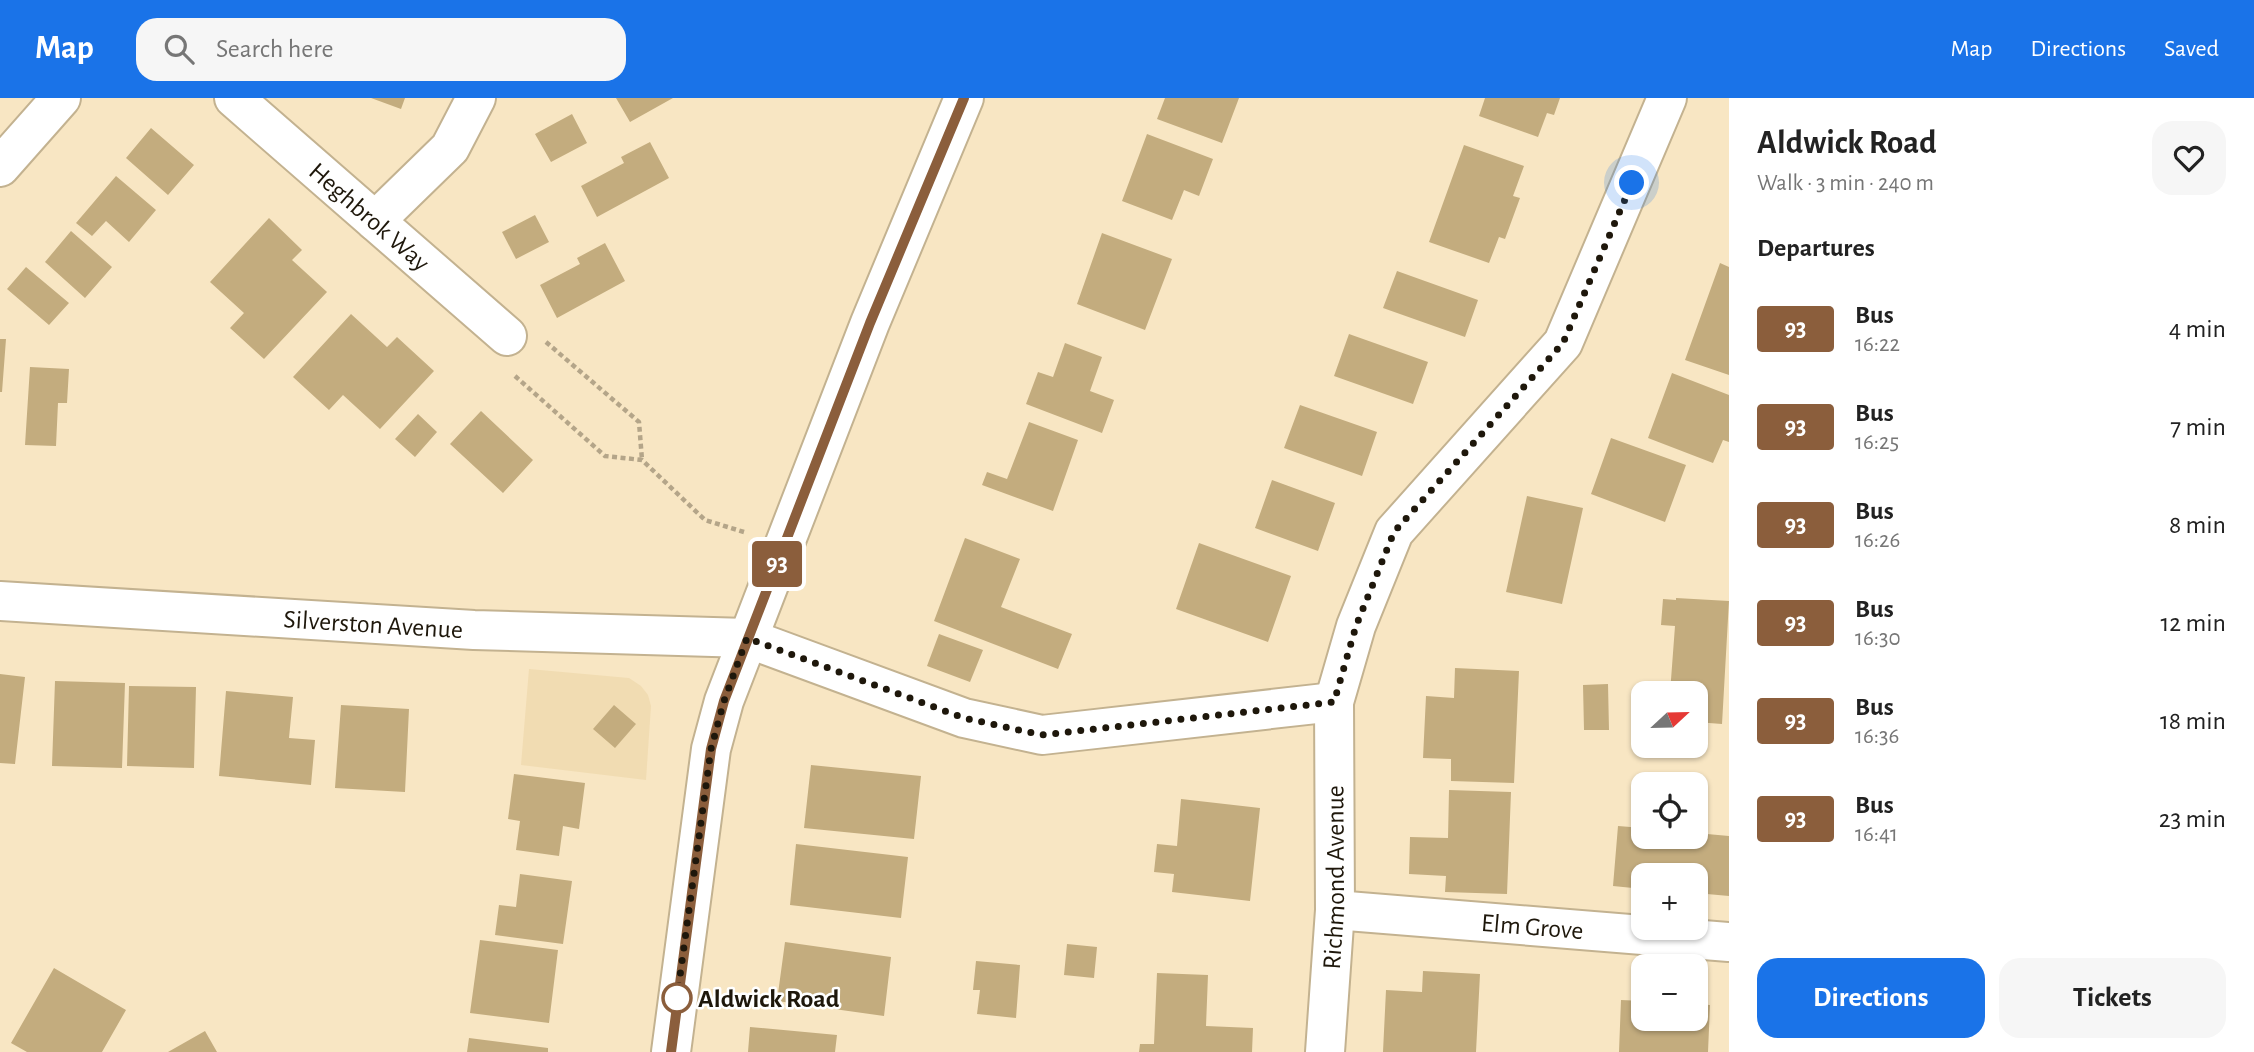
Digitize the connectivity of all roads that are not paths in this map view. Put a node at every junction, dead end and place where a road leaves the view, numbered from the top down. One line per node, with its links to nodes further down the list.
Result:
1 (61, 98): 6 (street)
2 (234, 98): 7 (street, Heghbrok Way)
3 (476, 98): 7 (street)
4 (964, 98): 10 (street)
5 (1667, 98): 11 (street, Richmond Avenue)
6 (0, 167)
7 (375, 221): 8 (street, Heghbrok Way)
8 (506, 336)
9 (0, 601): 10 (street, Silverston Avenue)
10 (747, 638): 11 (street, Silverston Avenue); 14 (street)
11 (1334, 702): 12 (street, Richmond Avenue)
12 (1335, 911): 13 (street, Elm Grove); 15 (street, Richmond Avenue)
13 (1729, 942)
14 (671, 1052)
15 (1325, 1052)

